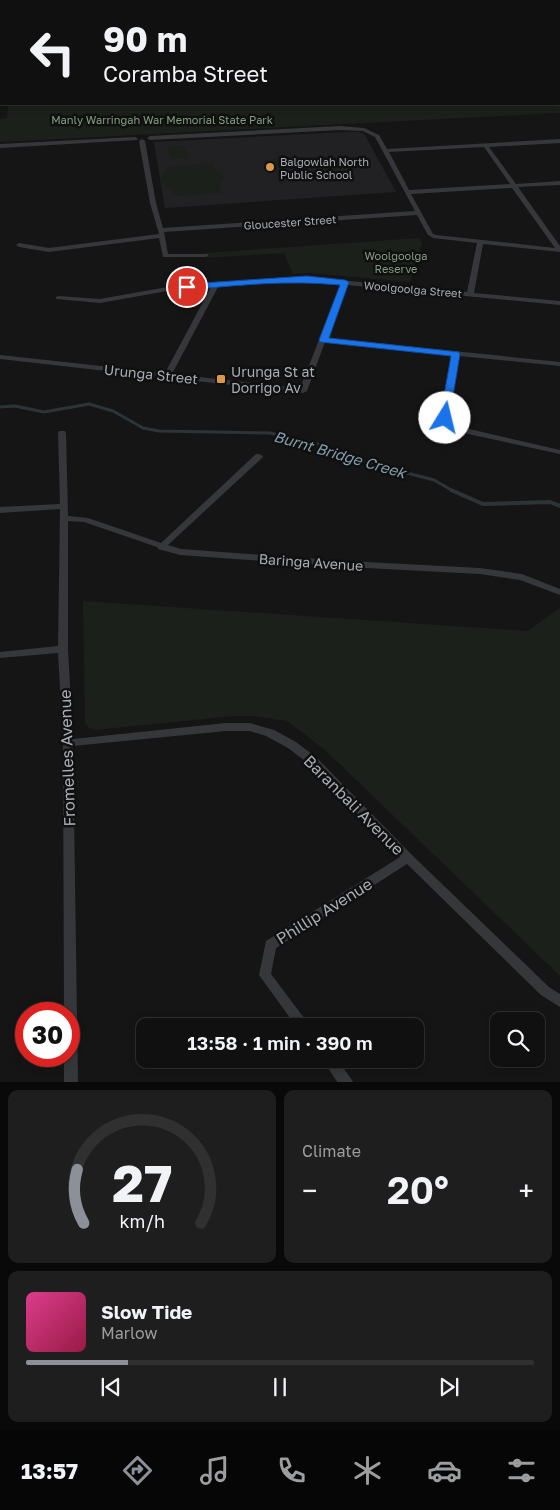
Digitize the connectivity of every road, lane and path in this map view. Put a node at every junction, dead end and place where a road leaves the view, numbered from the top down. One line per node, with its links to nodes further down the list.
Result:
1 (150, 138): 2 (street); 3 (street); 7 (street)
2 (134, 139): 3 (street); 6 (street)
3 (142, 141): 12 (street)
4 (560, 141): 5 (street)
5 (485, 145): 7 (street); 9 (street)
6 (0, 146)
7 (385, 151): 10 (street)
8 (560, 184): 9 (street)
9 (514, 186): 10 (street); 15 (street)
10 (408, 192): 11 (street)
11 (419, 213): 12 (street, Gloucester Street); 13 (street)
12 (161, 233): 14 (street, Gloucester Street); 16 (street)
13 (480, 242): 15 (street); 19 (street)
14 (19, 245)
15 (559, 250)
16 (206, 255)
17 (345, 282): 18 (street, Woolgoolga Street); 19 (street, Woolgoolga Street); 22 (street)
18 (216, 284): 20 (street, Woolgoolga Street); 26 (street)
19 (470, 294): 21 (street, Woolgoolga Street)
20 (58, 298)
21 (560, 303)
22 (324, 340): 23 (street); 26 (street, Urunga Street)
23 (456, 354): 25 (street); 28 (street)
24 (0, 357): 26 (street, Urunga Street)
25 (560, 364)
26 (167, 376)
27 (62, 433): 30 (street, Fromelles Avenue)
28 (560, 452)
29 (259, 456): 33 (street)
30 (64, 506): 31 (street); 32 (street, Fromelles Avenue)
31 (0, 510)
32 (64, 518): 33 (street, Baringa Avenue); 35 (street, Fromelles Avenue)
33 (161, 547): 34 (street, Baringa Avenue)
34 (560, 592)
35 (63, 649): 36 (street); 37 (street, Fromelles Avenue)
36 (0, 655)
37 (68, 742): 38 (street, Baranbali Avenue); 42 (street, Fromelles Avenue)
38 (408, 858): 39 (street, Baranbali Avenue); 40 (street, Phillip Avenue)
39 (560, 1001)
40 (298, 1018)
41 (336, 1068): 43 (street)
42 (71, 1082)
43 (347, 1082)

